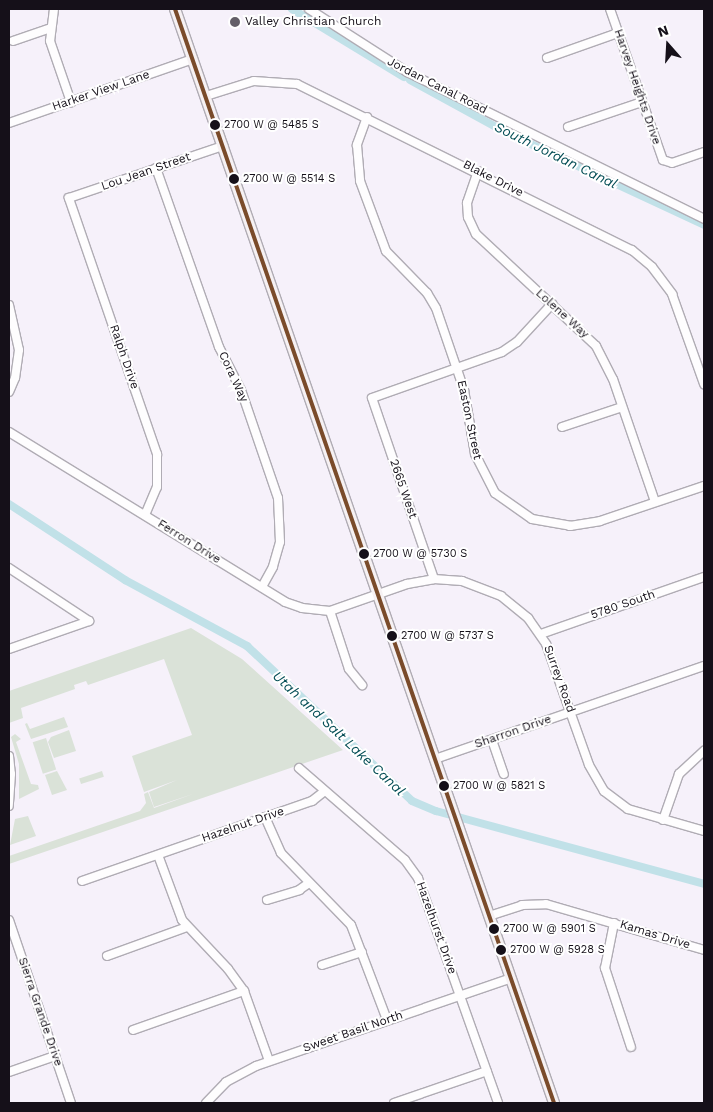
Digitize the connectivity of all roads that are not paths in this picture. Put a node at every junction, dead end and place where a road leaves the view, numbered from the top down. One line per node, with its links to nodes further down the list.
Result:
1 (54, 9): 5 (street)
2 (175, 9): 9 (main road)
3 (309, 9): 21 (street, Jordan Canal Road)
4 (610, 9): 6 (street, Harvey Heights Drive)
5 (51, 28): 7 (street); 11 (street)
6 (618, 33): 8 (street); 12 (street, Harvey Heights Drive)
7 (13, 40)
8 (546, 58)
9 (193, 59): 10 (main road); 11 (street, Harker View Lane)
10 (206, 96): 13 (street, Blake Drive); 16 (main road)
11 (71, 102): 14 (street, Harker View Lane)
12 (642, 102): 15 (street); 17 (street, Harvey Heights Drive)
13 (367, 117): 19 (street, Blake Drive); 24 (street, Easton Street)
14 (9, 123)
15 (568, 127)
16 (223, 146): 18 (street, Lou Jean Street); 37 (main road)
17 (704, 152)
18 (156, 168): 20 (street, Lou Jean Street); 36 (street, Cora Way)
19 (478, 171): 22 (street, Lolene Way); 25 (street, Blake Drive)
20 (69, 198): 32 (street, Ralph Drive)
21 (704, 219)
22 (552, 304): 24 (street); 27 (street, Lolene Way)
23 (9, 309): 26 (street)
24 (458, 369): 31 (street, Easton Street); 35 (street, 2665 West)
25 (704, 384)
26 (9, 392)
27 (622, 407): 28 (street); 31 (street, Lolene Way)
28 (562, 427)
29 (9, 432): 32 (street, Ferron Drive)
30 (704, 486): 31 (street, Easton Street)
31 (655, 502)
32 (145, 515): 36 (street, Ferron Drive)
33 (9, 568): 40 (street)
34 (704, 577): 39 (street, 5780 South)
35 (434, 579): 37 (street, Surrey Road); 39 (street, Surrey Road)
36 (262, 587): 38 (street, Ferron Drive)
37 (379, 594): 38 (street, Ferron Drive); 47 (main road)
38 (330, 611): 42 (street)
39 (541, 634): 43 (street, Surrey Road)
40 (9, 649)
41 (704, 666): 43 (street, Sharron Drive)
42 (362, 685)
43 (571, 712): 44 (street, Sharron Drive); 54 (street, Surrey Road)
44 (492, 740): 47 (street, Sharron Drive); 50 (street)
45 (704, 751): 54 (street)
46 (9, 756): 49 (street)
47 (436, 759): 60 (main road)
48 (299, 768): 51 (street, Hazelhurst Drive)
49 (10, 774): 52 (street)
50 (504, 774)
51 (325, 792): 53 (street, Hazelnut Drive); 70 (street, Hazelhurst Drive)
52 (9, 806)
53 (266, 818): 56 (street, Hazelnut Drive); 58 (street)
54 (663, 820): 55 (street, Surrey Road)
55 (704, 831)
56 (158, 855): 57 (street, Hazelnut Drive); 63 (street)
57 (82, 881)
58 (309, 883): 59 (street); 65 (street)
59 (267, 900)
60 (489, 916): 62 (street, Kamas Drive); 68 (main road)
61 (9, 920): 74 (street, Sierra Grande Drive)
62 (614, 923): 64 (street, Kamas Drive); 73 (street)
63 (187, 927): 66 (street); 69 (street)
64 (704, 950)
65 (362, 952): 67 (street); 71 (street)
66 (107, 956)
67 (322, 965)
68 (511, 978): 70 (street, Sweet Basil North); 83 (main road)
69 (244, 992): 72 (street); 75 (street)
70 (460, 995): 71 (street, Sweet Basil North); 76 (street, Hazelhurst Drive)
71 (386, 1020): 75 (street, Sweet Basil North)
72 (133, 1030)
73 (632, 1047)
74 (56, 1056): 77 (street); 79 (street, Sierra Grande Drive)
75 (269, 1061): 80 (street, Sweet Basil North)
76 (487, 1071): 78 (street); 82 (street, Hazelhurst Drive)
77 (9, 1072)
78 (412, 1100): 81 (street)
79 (71, 1103)
80 (206, 1103)
81 (394, 1103)
82 (498, 1103)
83 (554, 1103)

